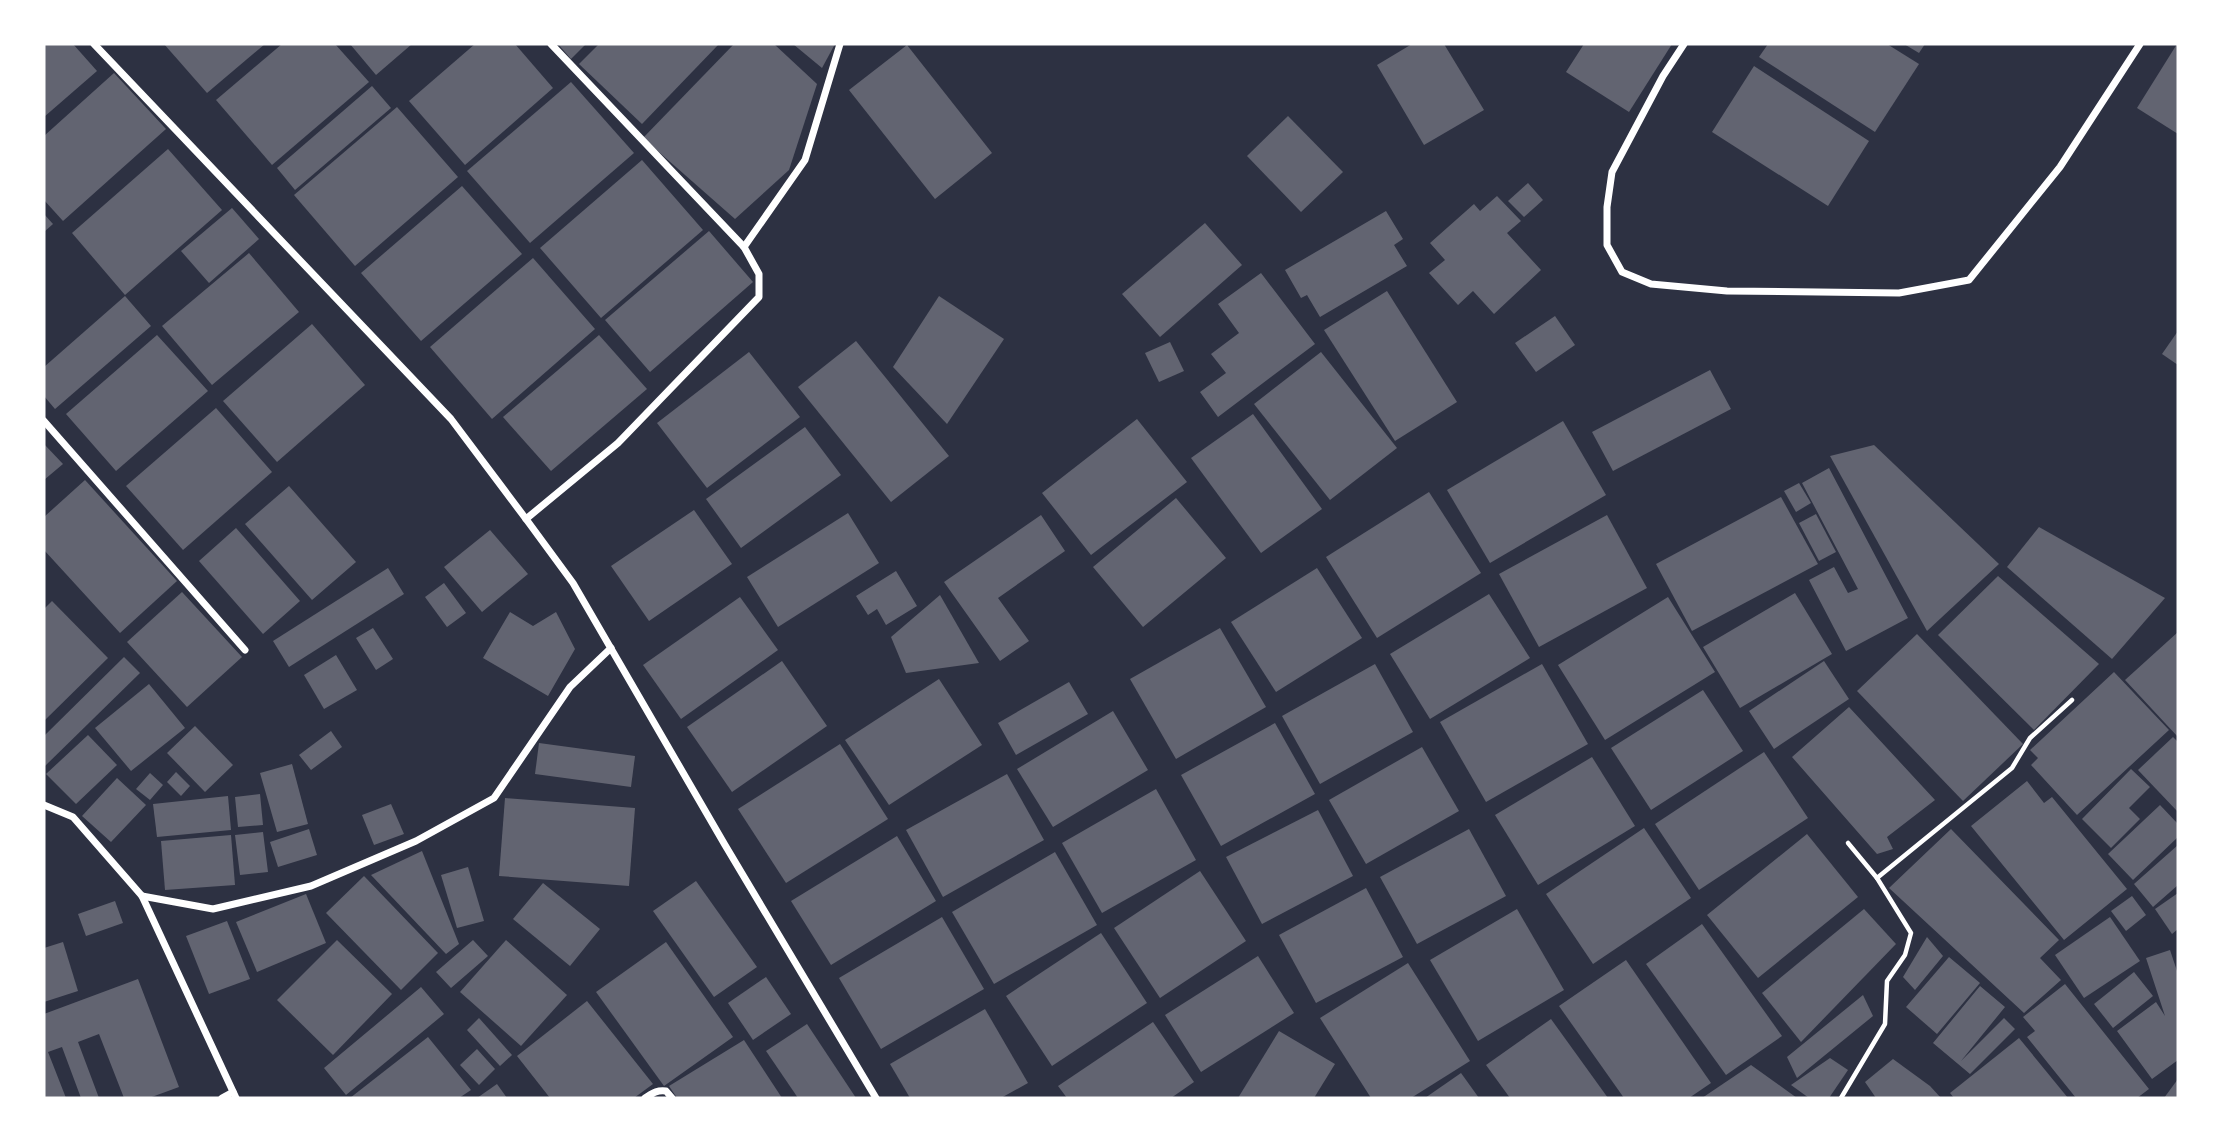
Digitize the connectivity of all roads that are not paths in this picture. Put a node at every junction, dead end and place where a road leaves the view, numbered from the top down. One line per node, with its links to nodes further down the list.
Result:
1 (94, 44): 8 (street)
2 (551, 44): 6 (street)
3 (840, 44): 6 (street)
4 (1684, 44): 5 (street)
5 (2140, 44)
6 (744, 247): 8 (street)
7 (44, 421): 10 (street)
8 (526, 519): 9 (street)
9 (611, 648): 12 (street); 17 (street)
10 (246, 650)
11 (44, 805): 12 (street)
12 (142, 897): 13 (street)
13 (234, 1095): 14 (street)
14 (222, 1098)
15 (645, 1098): 16 (street)
16 (673, 1098)
17 (876, 1098)

